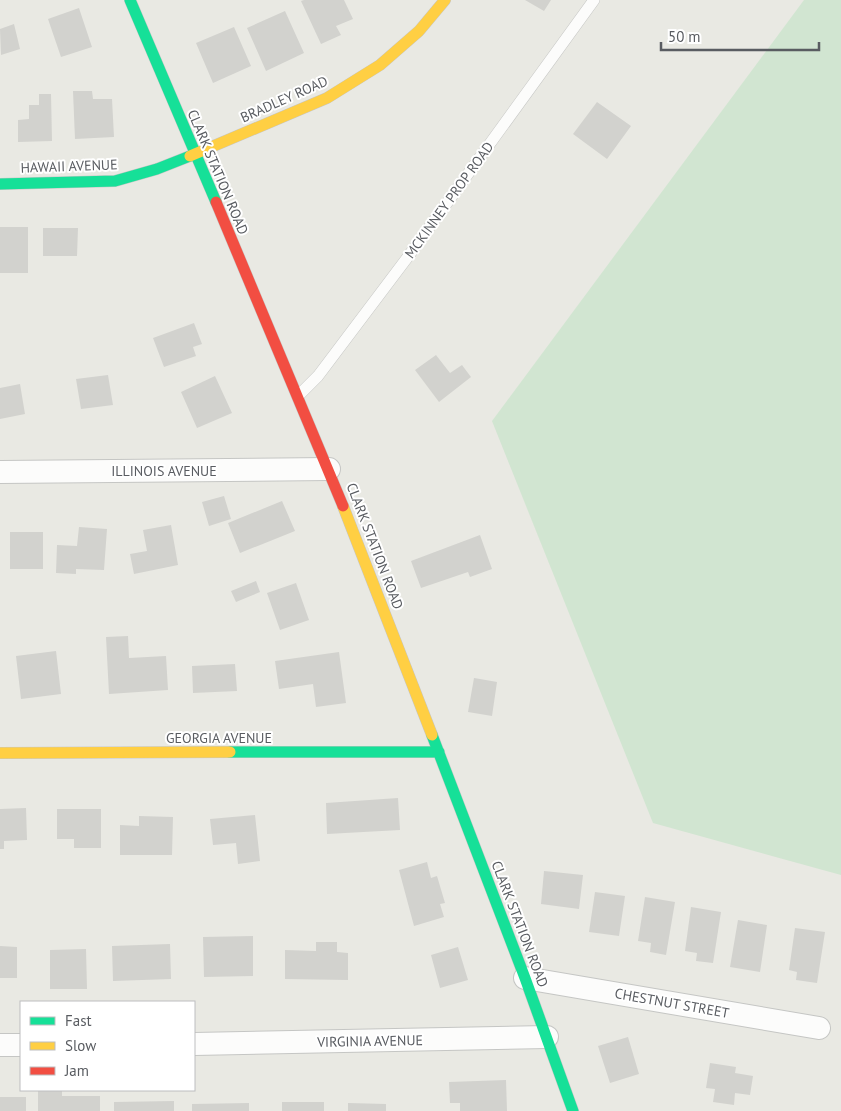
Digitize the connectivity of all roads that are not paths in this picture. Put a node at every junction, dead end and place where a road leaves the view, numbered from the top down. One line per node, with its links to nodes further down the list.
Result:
1 (130, 0): 4 (street, CLARK STATION ROAD)
2 (445, 0): 4 (street, BRADLEY ROAD)
3 (594, 0): 6 (lane, MCKINNEY PROP ROAD)
4 (194, 154): 5 (street, HAWAII AVENUE); 6 (street, CLARK STATION ROAD)
5 (0, 184)
6 (298, 396): 7 (street, CLARK STATION ROAD)
7 (328, 469): 8 (street, ILLINOIS AVENUE); 9 (street, CLARK STATION ROAD)
8 (0, 472)
9 (439, 752): 10 (street, GEORGIA AVENUE); 11 (street, CLARK STATION ROAD)
10 (0, 753)
11 (525, 978): 12 (street, CHESTNUT STREET); 13 (street, CLARK STATION ROAD)
12 (819, 1028)
13 (546, 1037): 14 (street, VIRGINIA AVENUE); 17 (street, CLARK STATION ROAD)
14 (195, 1044)
15 (0, 1045): 16 (street)
16 (20, 1045)
17 (573, 1111)

